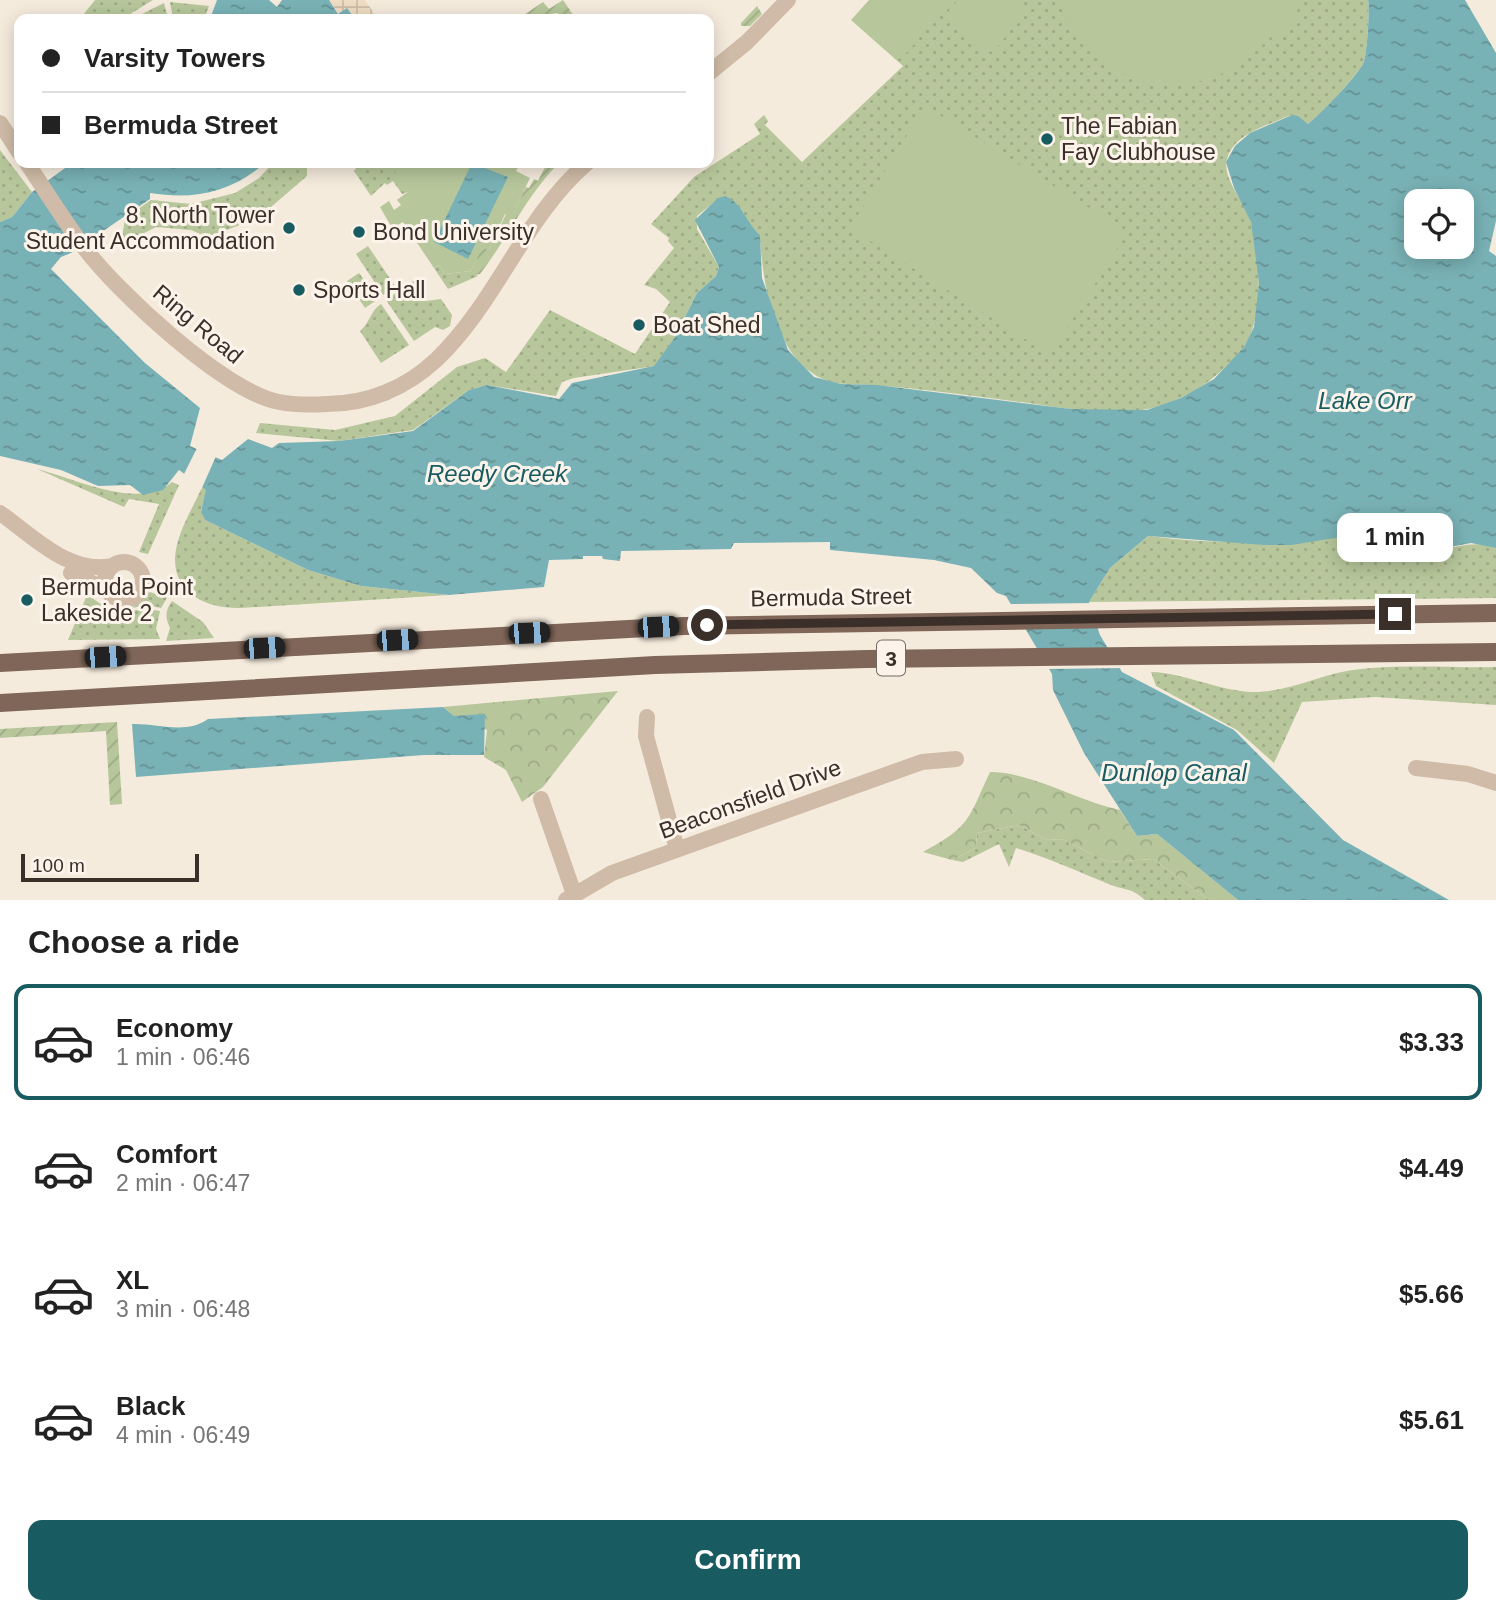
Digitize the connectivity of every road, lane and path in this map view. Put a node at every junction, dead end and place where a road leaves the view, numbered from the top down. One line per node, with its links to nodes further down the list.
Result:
1 (788, 0): 2 (street)
2 (714, 69)
3 (0, 123): 4 (street)
4 (14, 144)
5 (30, 168): 6 (street, Ring Road)
6 (583, 168)
7 (0, 513): 9 (street)
8 (0, 526): 10 (street)
9 (112, 566): 10 (street); 10 (street)
10 (106, 590)
11 (1496, 613): 13 (main road, Bermuda Street / 3)
12 (1496, 652): 14 (main road, 3)
13 (0, 663)
14 (0, 703)
15 (647, 717): 20 (street)
16 (956, 759): 20 (street, Beaconsfield Drive)
17 (1416, 768): 18 (street)
18 (1496, 783)
19 (541, 799): 21 (street)
20 (677, 849): 21 (street, Beaconsfield Drive)
21 (570, 897)

